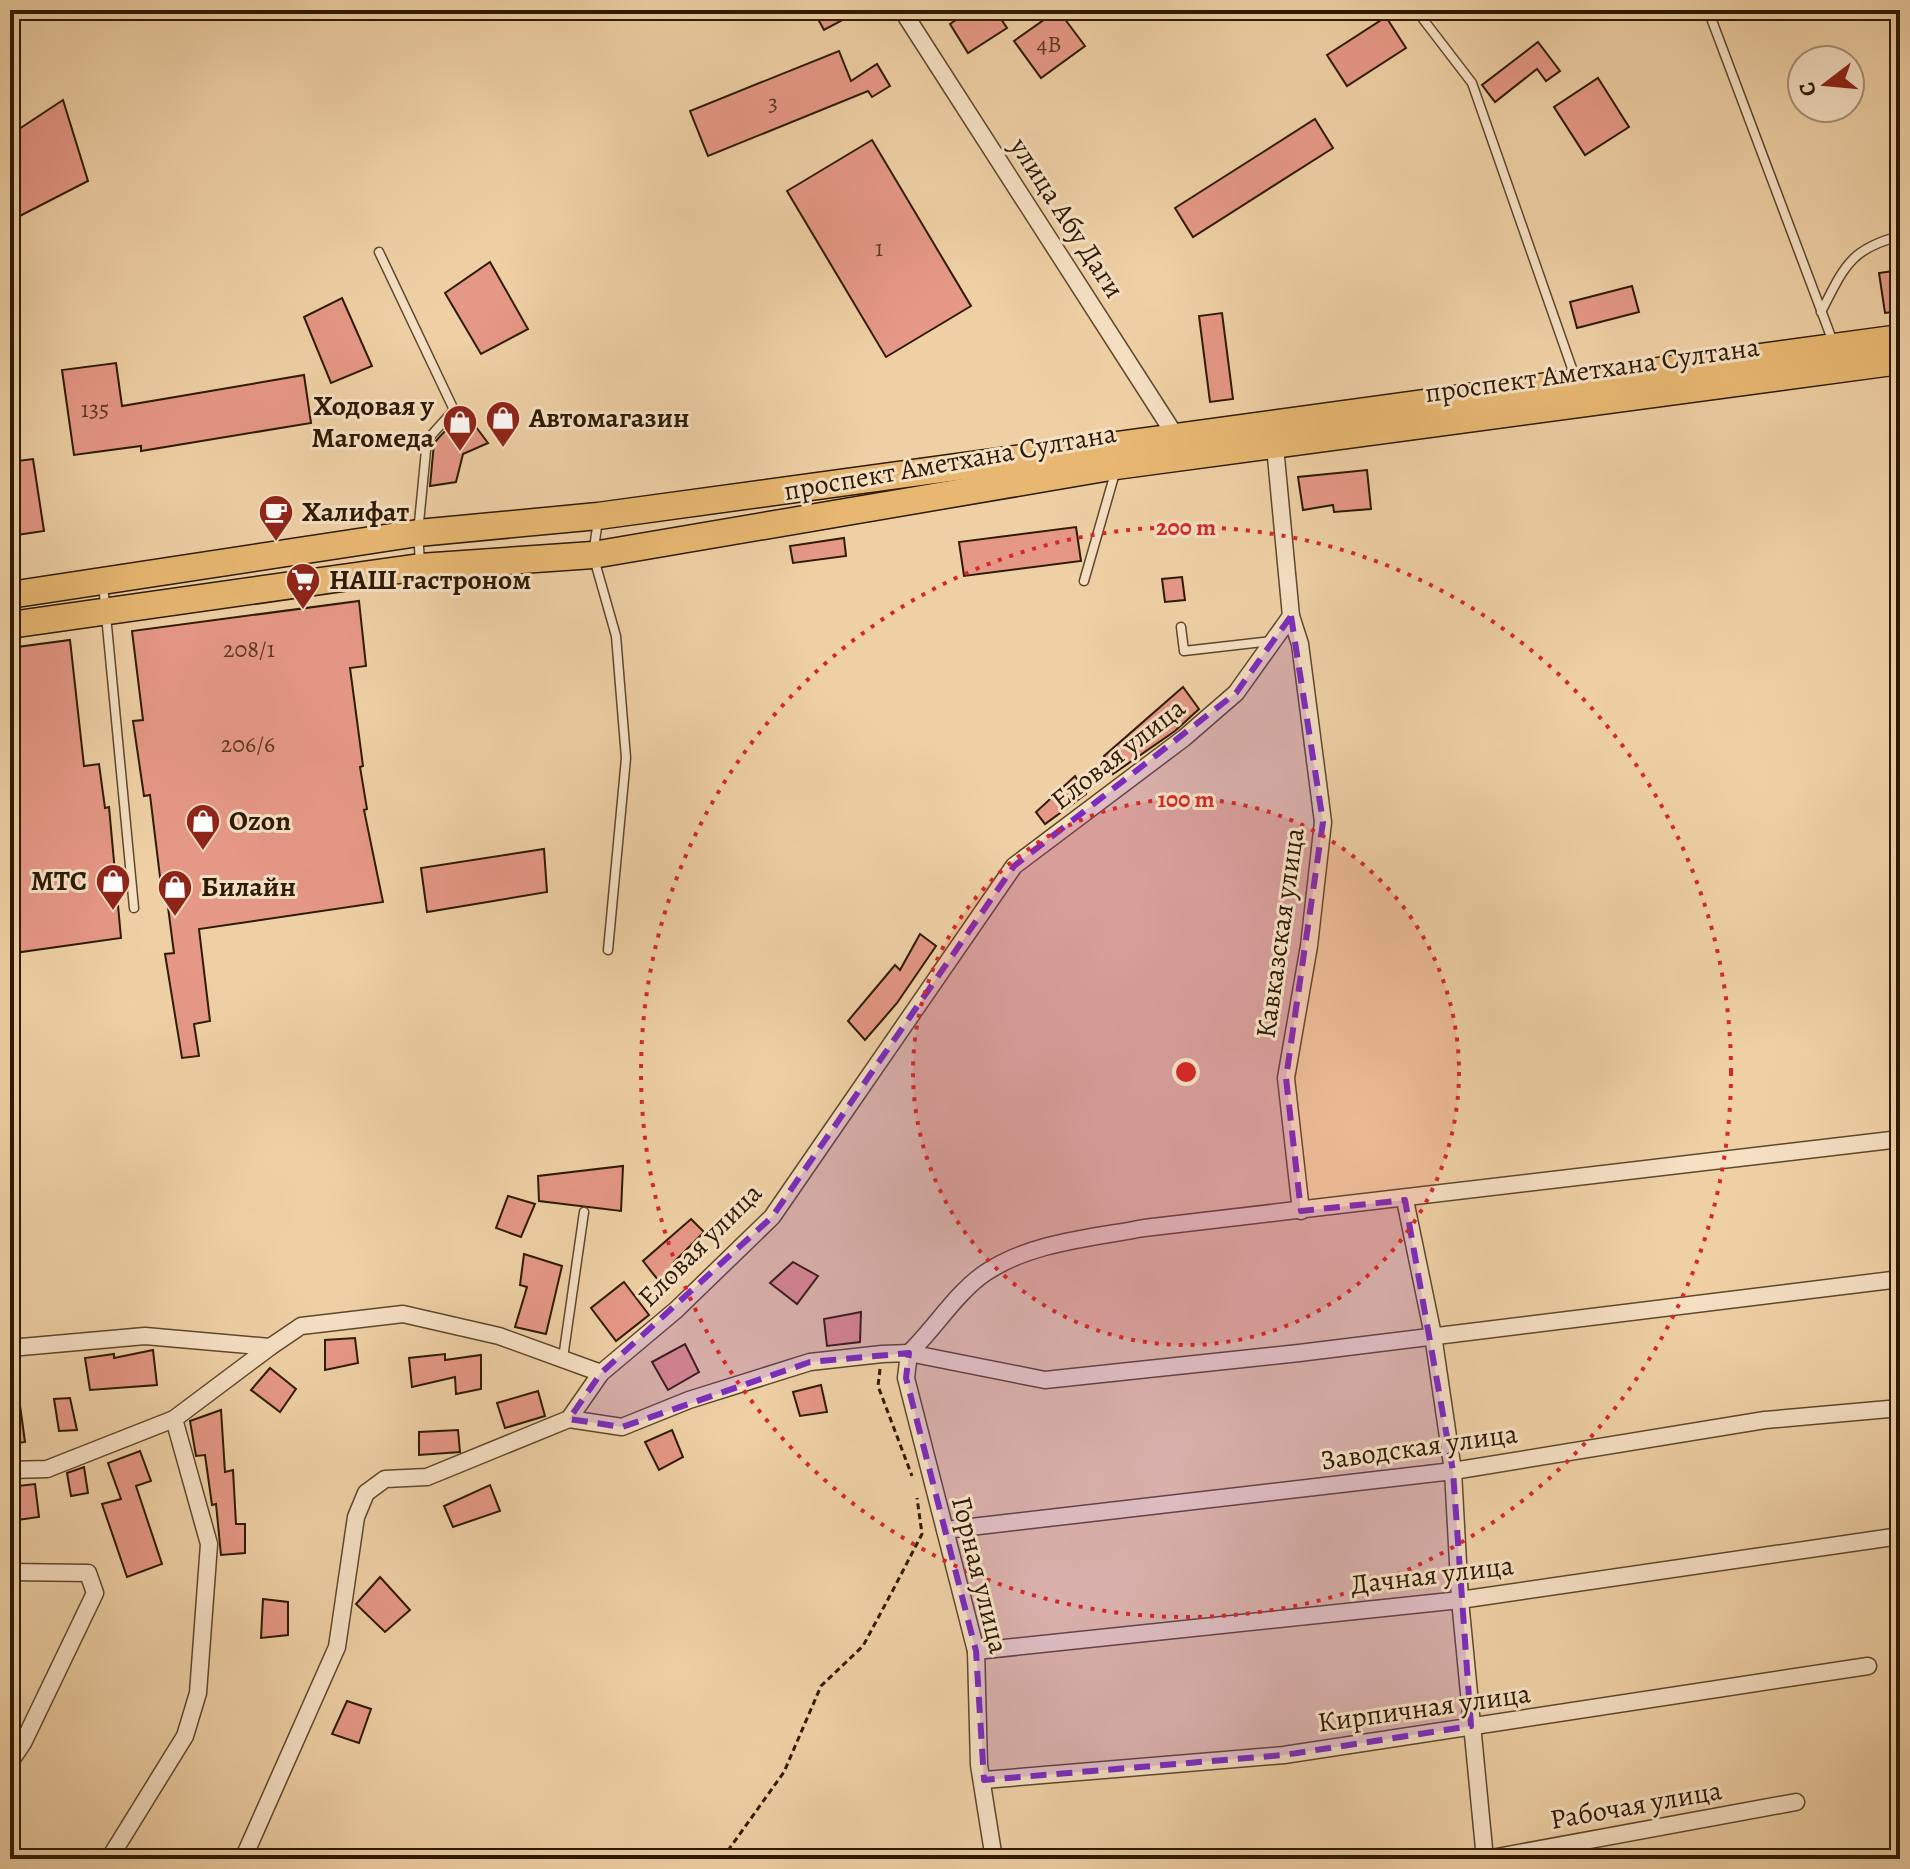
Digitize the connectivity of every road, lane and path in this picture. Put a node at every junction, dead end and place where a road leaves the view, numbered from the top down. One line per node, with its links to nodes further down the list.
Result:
1 (902, 10): 12 (street, улица Абу Даги)
2 (1416, 10): 10 (lane)
3 (1708, 10): 6 (lane)
4 (1900, 236): 6 (lane)
5 (379, 252): 15 (lane)
6 (1821, 312): 8 (lane)
7 (1900, 338): 8 (main road)
8 (1832, 359): 9 (main road); 10 (main road)
9 (1900, 361)
10 (1574, 393): 11 (main road)
11 (1274, 433): 12 (main road); 22 (street, Кавказская улица)
12 (1173, 447): 13 (main road)
13 (1121, 454): 14 (main road); 16 (main road, проспект Аметхана Султана); 19 (lane)
14 (598, 516): 15 (main road); 16 (lane)
15 (418, 533): 17 (lane); 18 (main road)
16 (593, 555): 17 (main road, проспект Аметхана Султана); 27 (lane)
17 (420, 567): 21 (main road, проспект Аметхана Султана)
18 (103, 579): 20 (main road); 21 (lane)
19 (1084, 581)
20 (10, 595)
21 (106, 613): 23 (main road, проспект Аметхана Султана); 26 (lane)
22 (1291, 616): 25 (street, Еловая улица); 30 (street, Кавказская улица)
23 (10, 625)
24 (1181, 627): 25 (lane)
25 (1273, 641): 39 (street, Еловая улица)
26 (134, 908)
27 (608, 950)
28 (1900, 1139): 29 (street)
29 (1405, 1200): 30 (street); 33 (street)
30 (1301, 1211): 36 (street)
31 (584, 1212): 38 (lane)
32 (1900, 1279): 33 (street)
33 (1433, 1335): 36 (street); 44 (street)
34 (270, 1347): 35 (street); 38 (street); 41 (street)
35 (10, 1348)
36 (909, 1353): 37 (street); 45 (street, Горная улица)
37 (882, 1354): 42 (street); 57 (path)
38 (563, 1359): 39 (street)
39 (601, 1373): 42 (street, Еловая улица)
40 (1900, 1408): 44 (street, Заводская улица)
41 (174, 1419): 43 (street); 55 (street)
42 (569, 1419): 56 (street)
43 (10, 1470)
44 (1453, 1471): 45 (street, Заводская улица); 48 (street)
45 (945, 1530): 49 (street, Горная улица)
46 (1893, 1537): 48 (street, Дачная улица)
47 (10, 1572): 52 (street)
48 (1460, 1600): 49 (street, Дачная улица); 51 (street)
49 (976, 1651): 53 (street, Горная улица)
50 (1868, 1666): 51 (street, Кирпичная улица)
51 (1471, 1726): 53 (street, Кирпичная улица); 59 (street)
52 (10, 1762)
53 (984, 1780): 58 (street, Горная улица)
54 (1796, 1802): 59 (street, Рабочая улица)
55 (109, 1859)
56 (243, 1859)
57 (722, 1859)
58 (994, 1859)
59 (1486, 1859)

